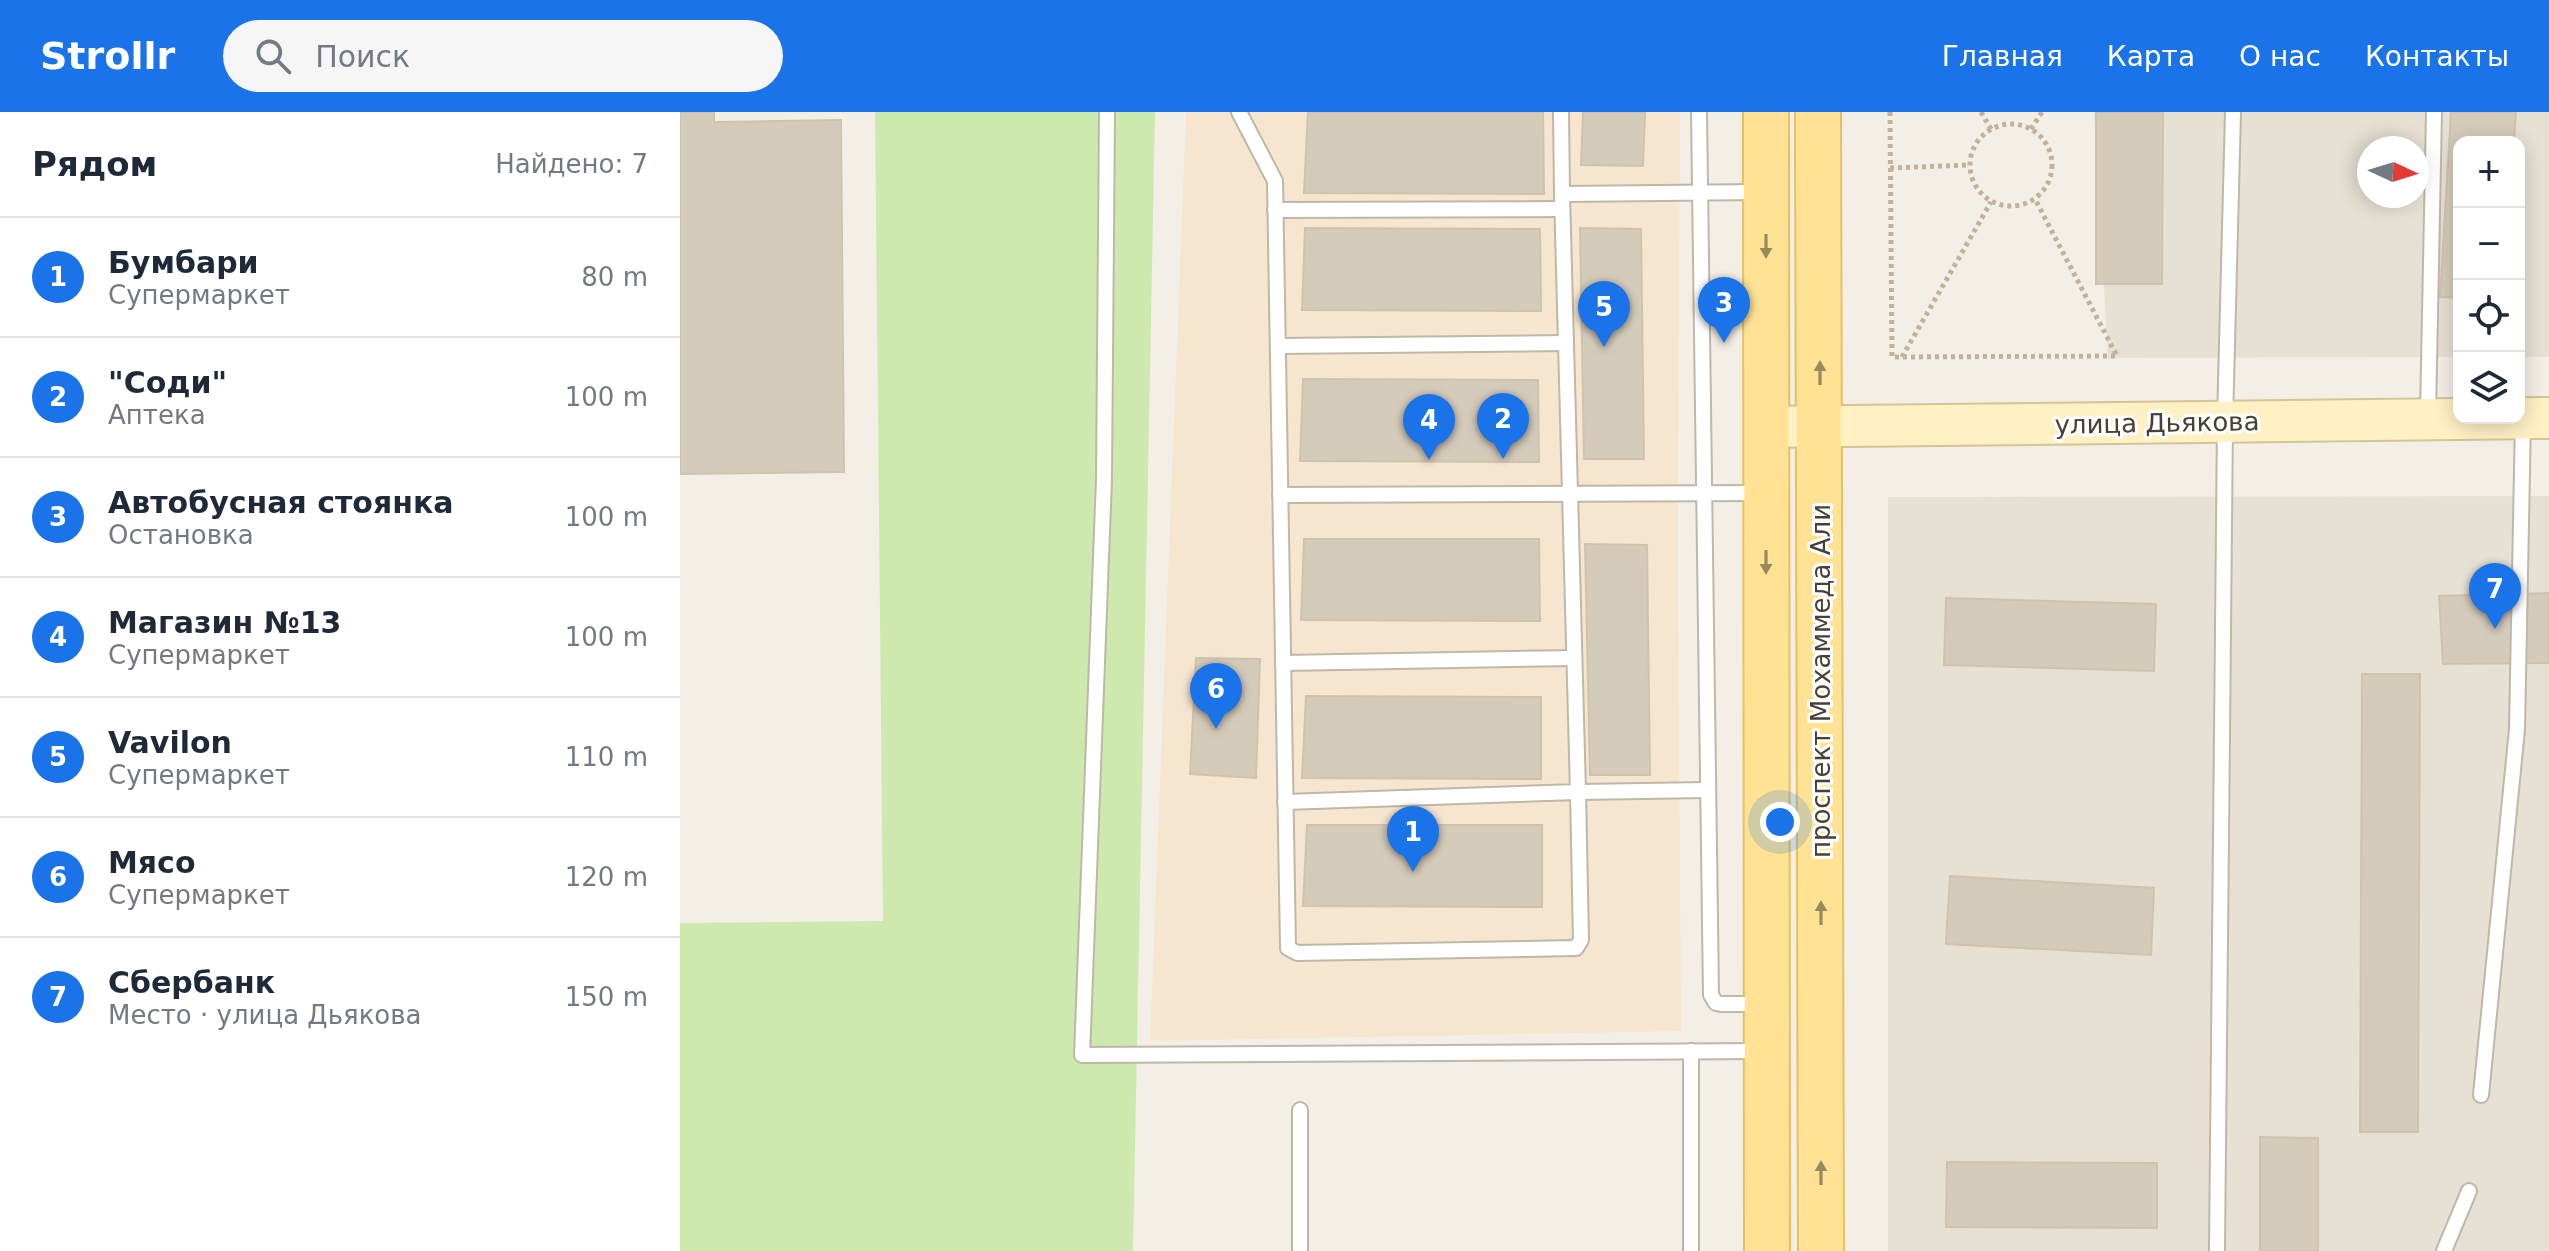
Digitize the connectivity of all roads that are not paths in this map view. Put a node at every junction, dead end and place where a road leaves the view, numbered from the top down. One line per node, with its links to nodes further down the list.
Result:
1 (1107, 112): 31 (lane)
2 (1239, 112): 13 (lane)
3 (1561, 112): 11 (lane)
4 (1699, 112): 9 (lane)
5 (1766, 112): 10 (main road, проспект Мохаммеда Али)
6 (1818, 112): 20 (main road, проспект Мохаммеда Али, one-way to 6)
7 (2233, 112): 18 (lane)
8 (2434, 112): 17 (lane)
9 (1700, 192): 10 (lane); 11 (lane); 22 (lane)
10 (1766, 192): 19 (main road, проспект Мохаммеда Али, one-way to 19)
11 (1562, 194): 12 (lane)
12 (1562, 209): 13 (lane); 14 (lane)
13 (1275, 210): 15 (lane)
14 (1566, 343): 15 (lane); 21 (lane)
15 (1278, 346): 24 (lane)
16 (2536, 419): 17 (street, улица Дьякова); 33 (lane)
17 (2428, 420): 18 (street, улица Дьякова)
18 (2225, 422): 20 (street, улица Дьякова); 40 (lane)
19 (1766, 427): 20 (street, улица Дьякова); 23 (main road, проспект Мохаммеда Али)
20 (1821, 427): 39 (main road, проспект Мохаммеда Али, one-way to 20)
21 (1570, 493): 22 (lane); 24 (lane); 25 (lane)
22 (1704, 493): 23 (lane); 27 (lane)
23 (1766, 493): 30 (main road, проспект Мохаммеда Али, one-way to 30)
24 (1280, 495): 26 (lane)
25 (1574, 658): 26 (lane); 28 (lane)
26 (1283, 663): 29 (lane)
27 (1707, 790): 28 (lane); 30 (lane)
28 (1578, 792): 29 (lane); 29 (lane)
29 (1285, 802)
30 (1767, 1004): 32 (main road, проспект Мохаммеда Али)
31 (1691, 1051): 32 (lane); 37 (lane)
32 (1767, 1051): 38 (main road, проспект Мохаммеда Али)
33 (2481, 1095)
34 (1300, 1110): 36 (lane)
35 (2469, 1191): 41 (lane)
36 (1300, 1251)
37 (1691, 1251)
38 (1767, 1251)
39 (1821, 1251)
40 (2217, 1251)
41 (2444, 1251)

